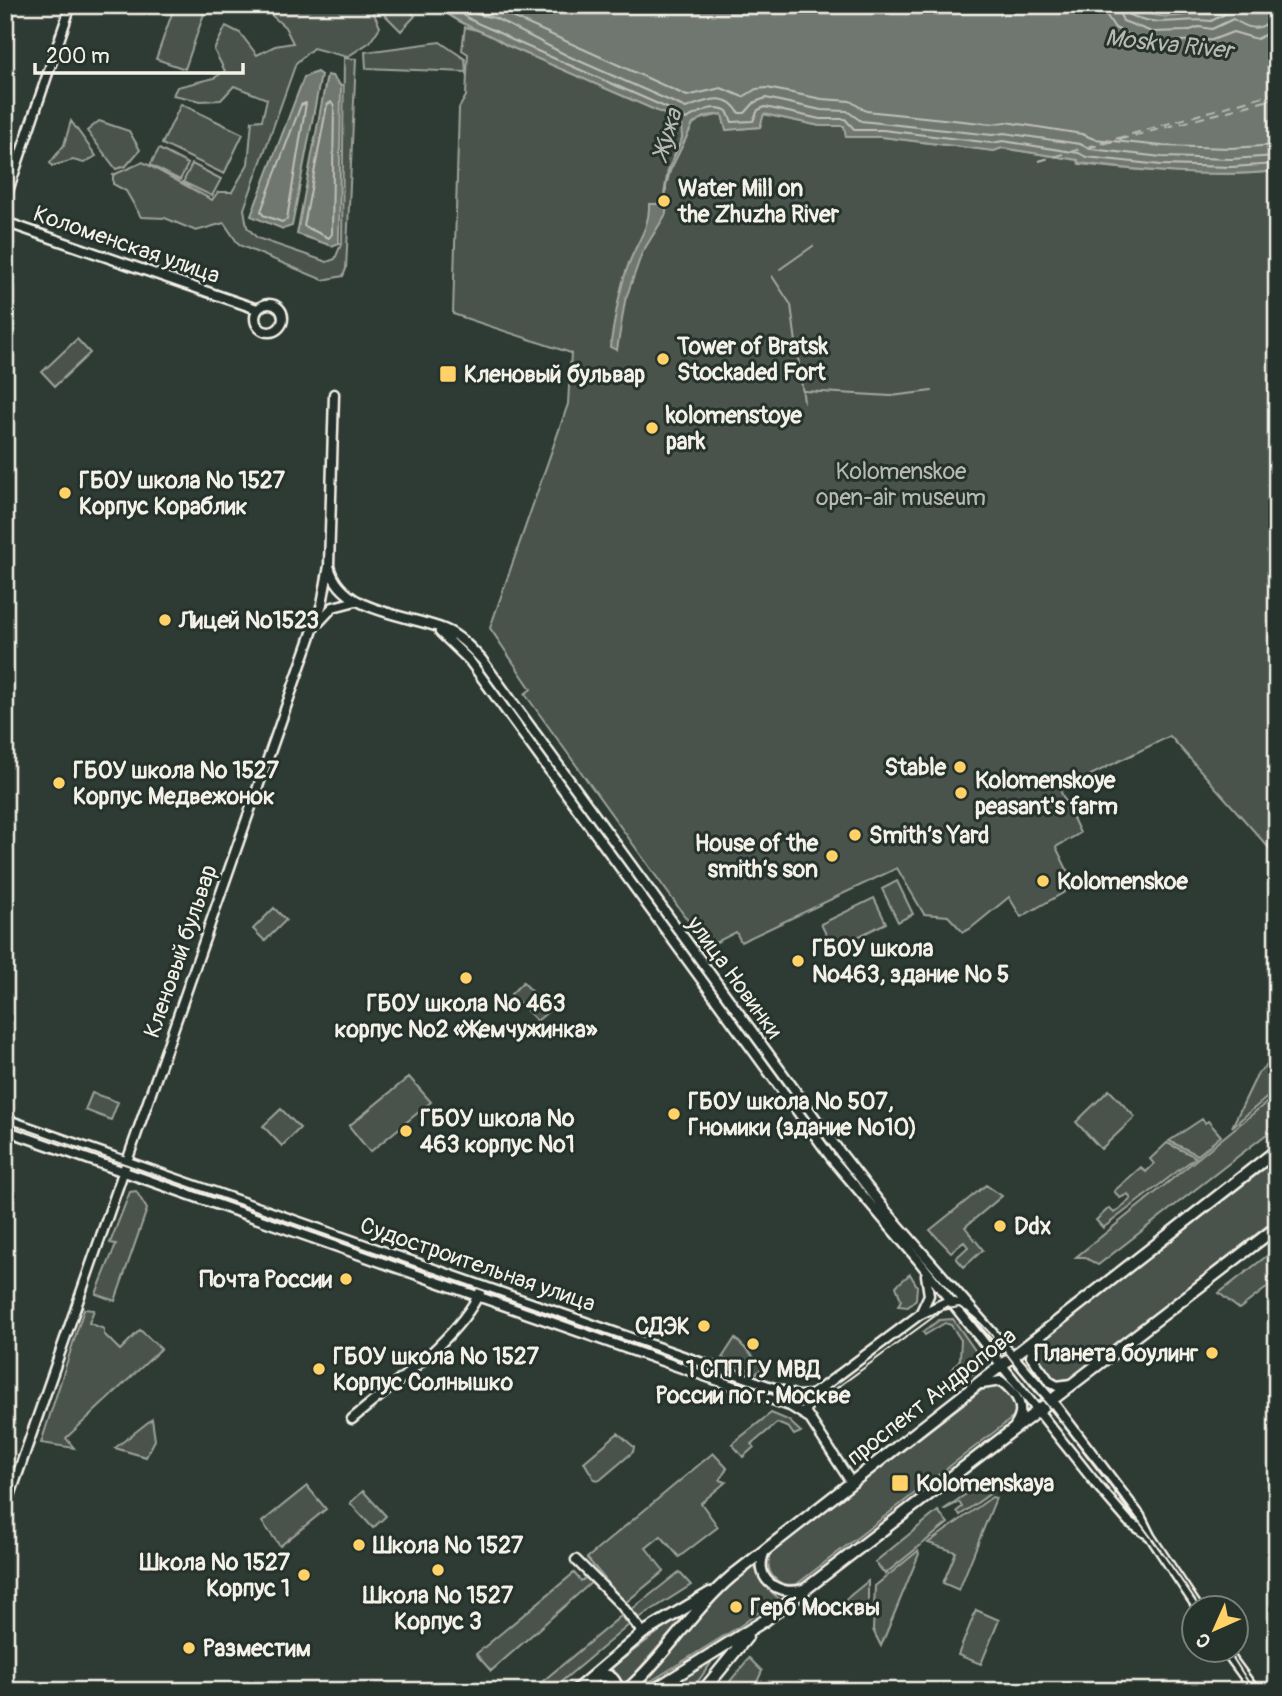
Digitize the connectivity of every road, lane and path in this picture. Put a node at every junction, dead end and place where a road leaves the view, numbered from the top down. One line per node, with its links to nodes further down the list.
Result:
1 (71, 5): 2 (street)
2 (5, 200)
3 (5, 222): 4 (street, Коломенская улица)
4 (237, 303): 5 (street, Коломенская улица); 6 (street, Коломенская улица)
5 (257, 309): 6 (street); 6 (street, Коломенская улица)
6 (254, 319)
7 (334, 394): 8 (street, Кленовый бульвар)
8 (329, 566): 9 (street, улица Новинки); 11 (street, Кленовый бульвар)
9 (356, 601): 10 (street, улица Новинки); 11 (street)
10 (428, 625): 12 (street, улица Новинки); 13 (street, улица Новинки)
11 (314, 631): 19 (street, Кленовый бульвар)
12 (510, 698): 13 (street); 14 (street, улица Новинки)
13 (501, 704): 15 (street, улица Новинки)
14 (784, 1077): 15 (street); 24 (street, улица Новинки)
15 (776, 1084): 22 (street, улица Новинки)
16 (5, 1119): 19 (street, Судостроительная улица)
17 (5, 1130): 20 (street, Судостроительная улица)
18 (1277, 1150): 29 (main road, проспект Андропова)
19 (126, 1161): 20 (street, Кленовый бульвар); 23 (street, Судостроительная улица)
20 (123, 1171): 25 (street, Судостроительная улица); 43 (street, Кленовый бульвар)
21 (1277, 1227): 32 (main road)
22 (924, 1269): 24 (street); 26 (street, улица Новинки); 28 (street)
23 (482, 1286): 25 (street); 34 (street, Судостроительная улица)
24 (955, 1289): 27 (street, улица Новинки)
25 (478, 1296): 37 (street, Судостроительная улица); 38 (street)
26 (948, 1301): 27 (street); 28 (street); 31 (street, улица Новинки)
27 (972, 1309): 30 (street, улица Новинки)
28 (919, 1315): 34 (street)
29 (1041, 1334): 30 (main road, проспект Андропова); 32 (street)
30 (1013, 1355): 31 (main road, проспект Андропова); 35 (street, улица Новинки)
31 (999, 1365): 33 (main road, проспект Андропова); 36 (street, улица Новинки)
32 (1078, 1381): 35 (main road)
33 (969, 1390): 39 (street); 40 (main road, проспект Андропова)
34 (813, 1395): 37 (street)
35 (1052, 1401): 36 (main road); 41 (street, улица Новинки)
36 (1037, 1412): 39 (main road); 42 (street, улица Новинки)
37 (808, 1417): 40 (street)
38 (352, 1419)
39 (1008, 1434): 48 (main road)
40 (851, 1482): 45 (main road, проспект Андропова)
41 (1120, 1489): 42 (street); 44 (street, улица Новинки)
42 (1109, 1498): 44 (street, улица Новинки)
43 (5, 1510)
44 (1150, 1536): 49 (street)
45 (766, 1549): 47 (main road, проспект Андропова); 48 (street)
46 (576, 1559): 51 (street)
47 (717, 1589): 51 (main road); 57 (main road, проспект Андропова)
48 (804, 1589): 50 (main road)
49 (1189, 1594)
50 (764, 1621): 58 (main road); 59 (main road)
51 (643, 1633): 54 (main road)
52 (1234, 1664): 53 (street)
53 (1245, 1681): 60 (street); 61 (street)
54 (585, 1682): 55 (main road); 56 (main road)
55 (575, 1691)
56 (617, 1691)
57 (626, 1691)
58 (652, 1691)
59 (703, 1691)
60 (1249, 1691)
61 (1255, 1691)

